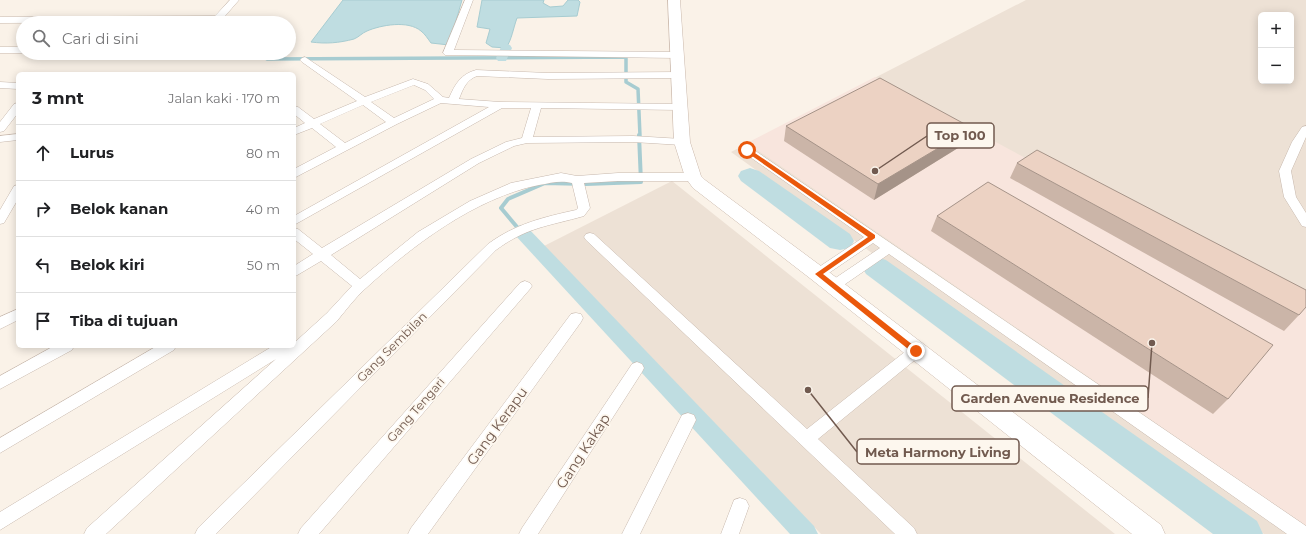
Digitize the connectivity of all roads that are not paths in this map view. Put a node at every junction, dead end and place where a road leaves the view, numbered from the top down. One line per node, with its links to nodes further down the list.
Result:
1 (235, 0): 4 (street)
2 (469, 0): 9 (street)
3 (674, 0): 9 (main road)
4 (221, 16)
5 (0, 20): 6 (street)
6 (16, 20)
7 (0, 50): 8 (street)
8 (16, 50)
9 (678, 55): 11 (main road)
10 (305, 60): 15 (street)
11 (679, 75): 16 (street); 19 (main road)
12 (0, 85): 13 (street)
13 (16, 86)
14 (440, 100): 15 (street); 16 (street); 22 (street)
15 (364, 101): 22 (street); 23 (street)
16 (452, 102): 17 (street)
17 (500, 105): 18 (street); 38 (street)
18 (537, 106): 19 (street); 29 (street)
19 (680, 107): 30 (main road)
20 (16, 109): 24 (street)
21 (296, 111): 23 (street)
22 (393, 122): 31 (street)
23 (312, 124): 26 (street); 31 (street)
24 (0, 129)
25 (1306, 129): 39 (street)
26 (296, 131)
27 (16, 137): 28 (street)
28 (0, 139)
29 (527, 140): 30 (street); 44 (street)
30 (682, 142): 34 (main road)
31 (344, 148): 33 (street)
32 (747, 150): 42 (street)
33 (296, 173)
34 (693, 177): 35 (street); 46 (main road)
35 (578, 183): 47 (street); 66 (street, Gang Sembilan)
36 (16, 192): 37 (street)
37 (0, 220)
38 (296, 220)
39 (1306, 223)
40 (296, 234): 44 (street)
41 (590, 237): 61 (street)
42 (873, 237): 43 (street); 46 (street)
43 (889, 248): 46 (street); 74 (street)
44 (321, 256): 45 (street); 47 (street)
45 (296, 271)
46 (825, 280): 57 (main road)
47 (360, 286): 50 (street)
48 (525, 286): 67 (street, Gang Tengari)
49 (16, 315): 52 (street)
50 (332, 317): 53 (street); 65 (street)
51 (576, 318): 68 (street, Gang Kerapu)
52 (0, 324)
53 (296, 339)
54 (63, 348): 59 (street)
55 (166, 348): 62 (street)
56 (282, 348): 64 (street)
57 (916, 351): 61 (street); 73 (main road)
58 (637, 368): 69 (street, Gang Kakap)
59 (0, 383)
60 (688, 420): 70 (street)
61 (806, 439): 72 (street)
62 (0, 446)
63 (740, 506): 71 (street)
64 (0, 522)
65 (93, 534)
66 (204, 534)
67 (307, 534)
68 (417, 534)
69 (528, 534)
70 (631, 534)
71 (730, 534)
72 (908, 534)
73 (1152, 534)
74 (1302, 534)

